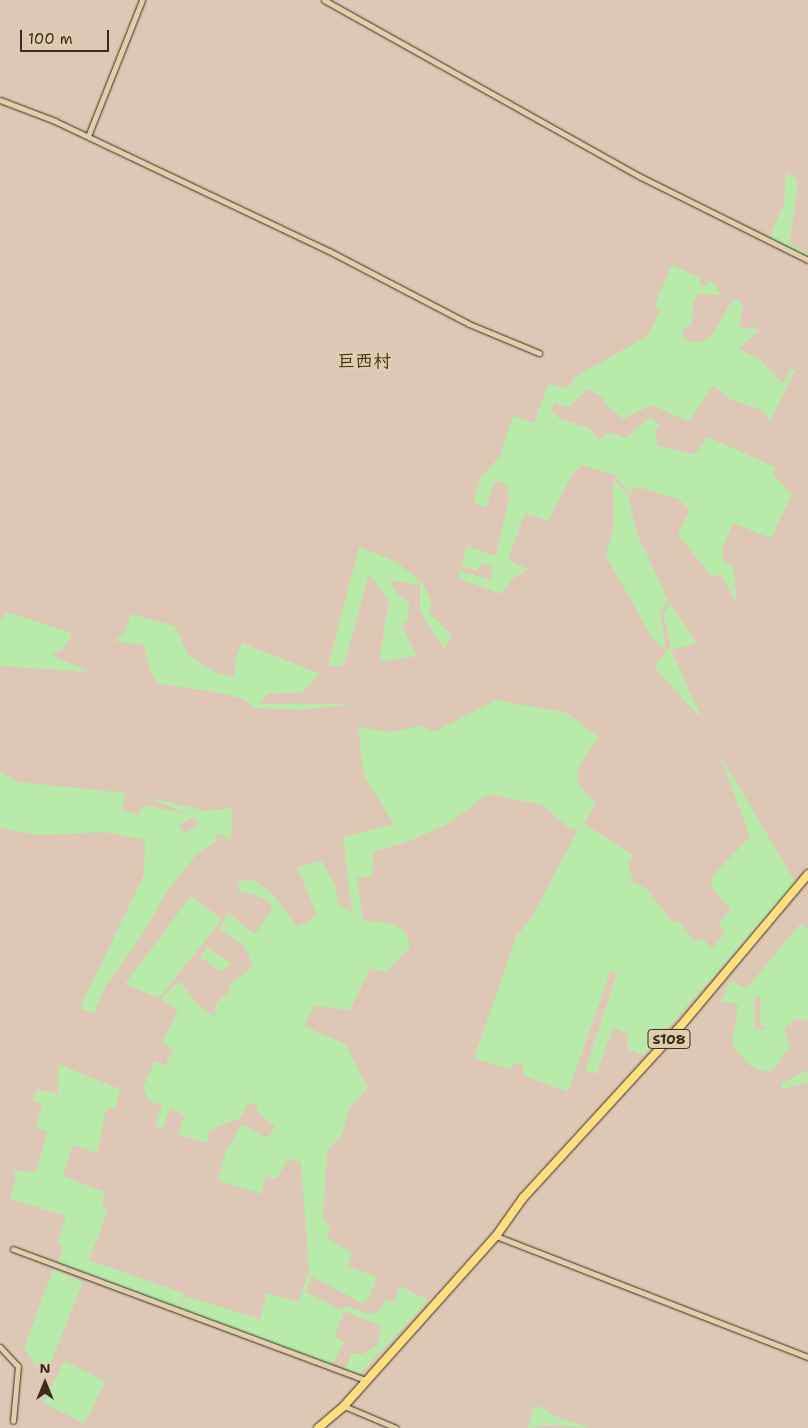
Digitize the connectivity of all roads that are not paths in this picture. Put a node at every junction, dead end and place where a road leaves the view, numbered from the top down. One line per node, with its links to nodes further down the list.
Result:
1 (142, 0): 4 (street)
2 (324, 0): 5 (street)
3 (0, 100): 4 (street)
4 (88, 136): 6 (street)
5 (808, 260)
6 (539, 353)
7 (808, 874): 8 (main road, S108)
8 (496, 1236): 11 (street); 12 (main road, S108)
9 (13, 1249): 12 (street)
10 (0, 1347): 14 (street)
11 (808, 1357)
12 (366, 1380): 13 (main road, S108)
13 (344, 1406): 15 (main road, S108); 16 (street)
14 (14, 1421)
15 (318, 1428)
16 (396, 1428)

